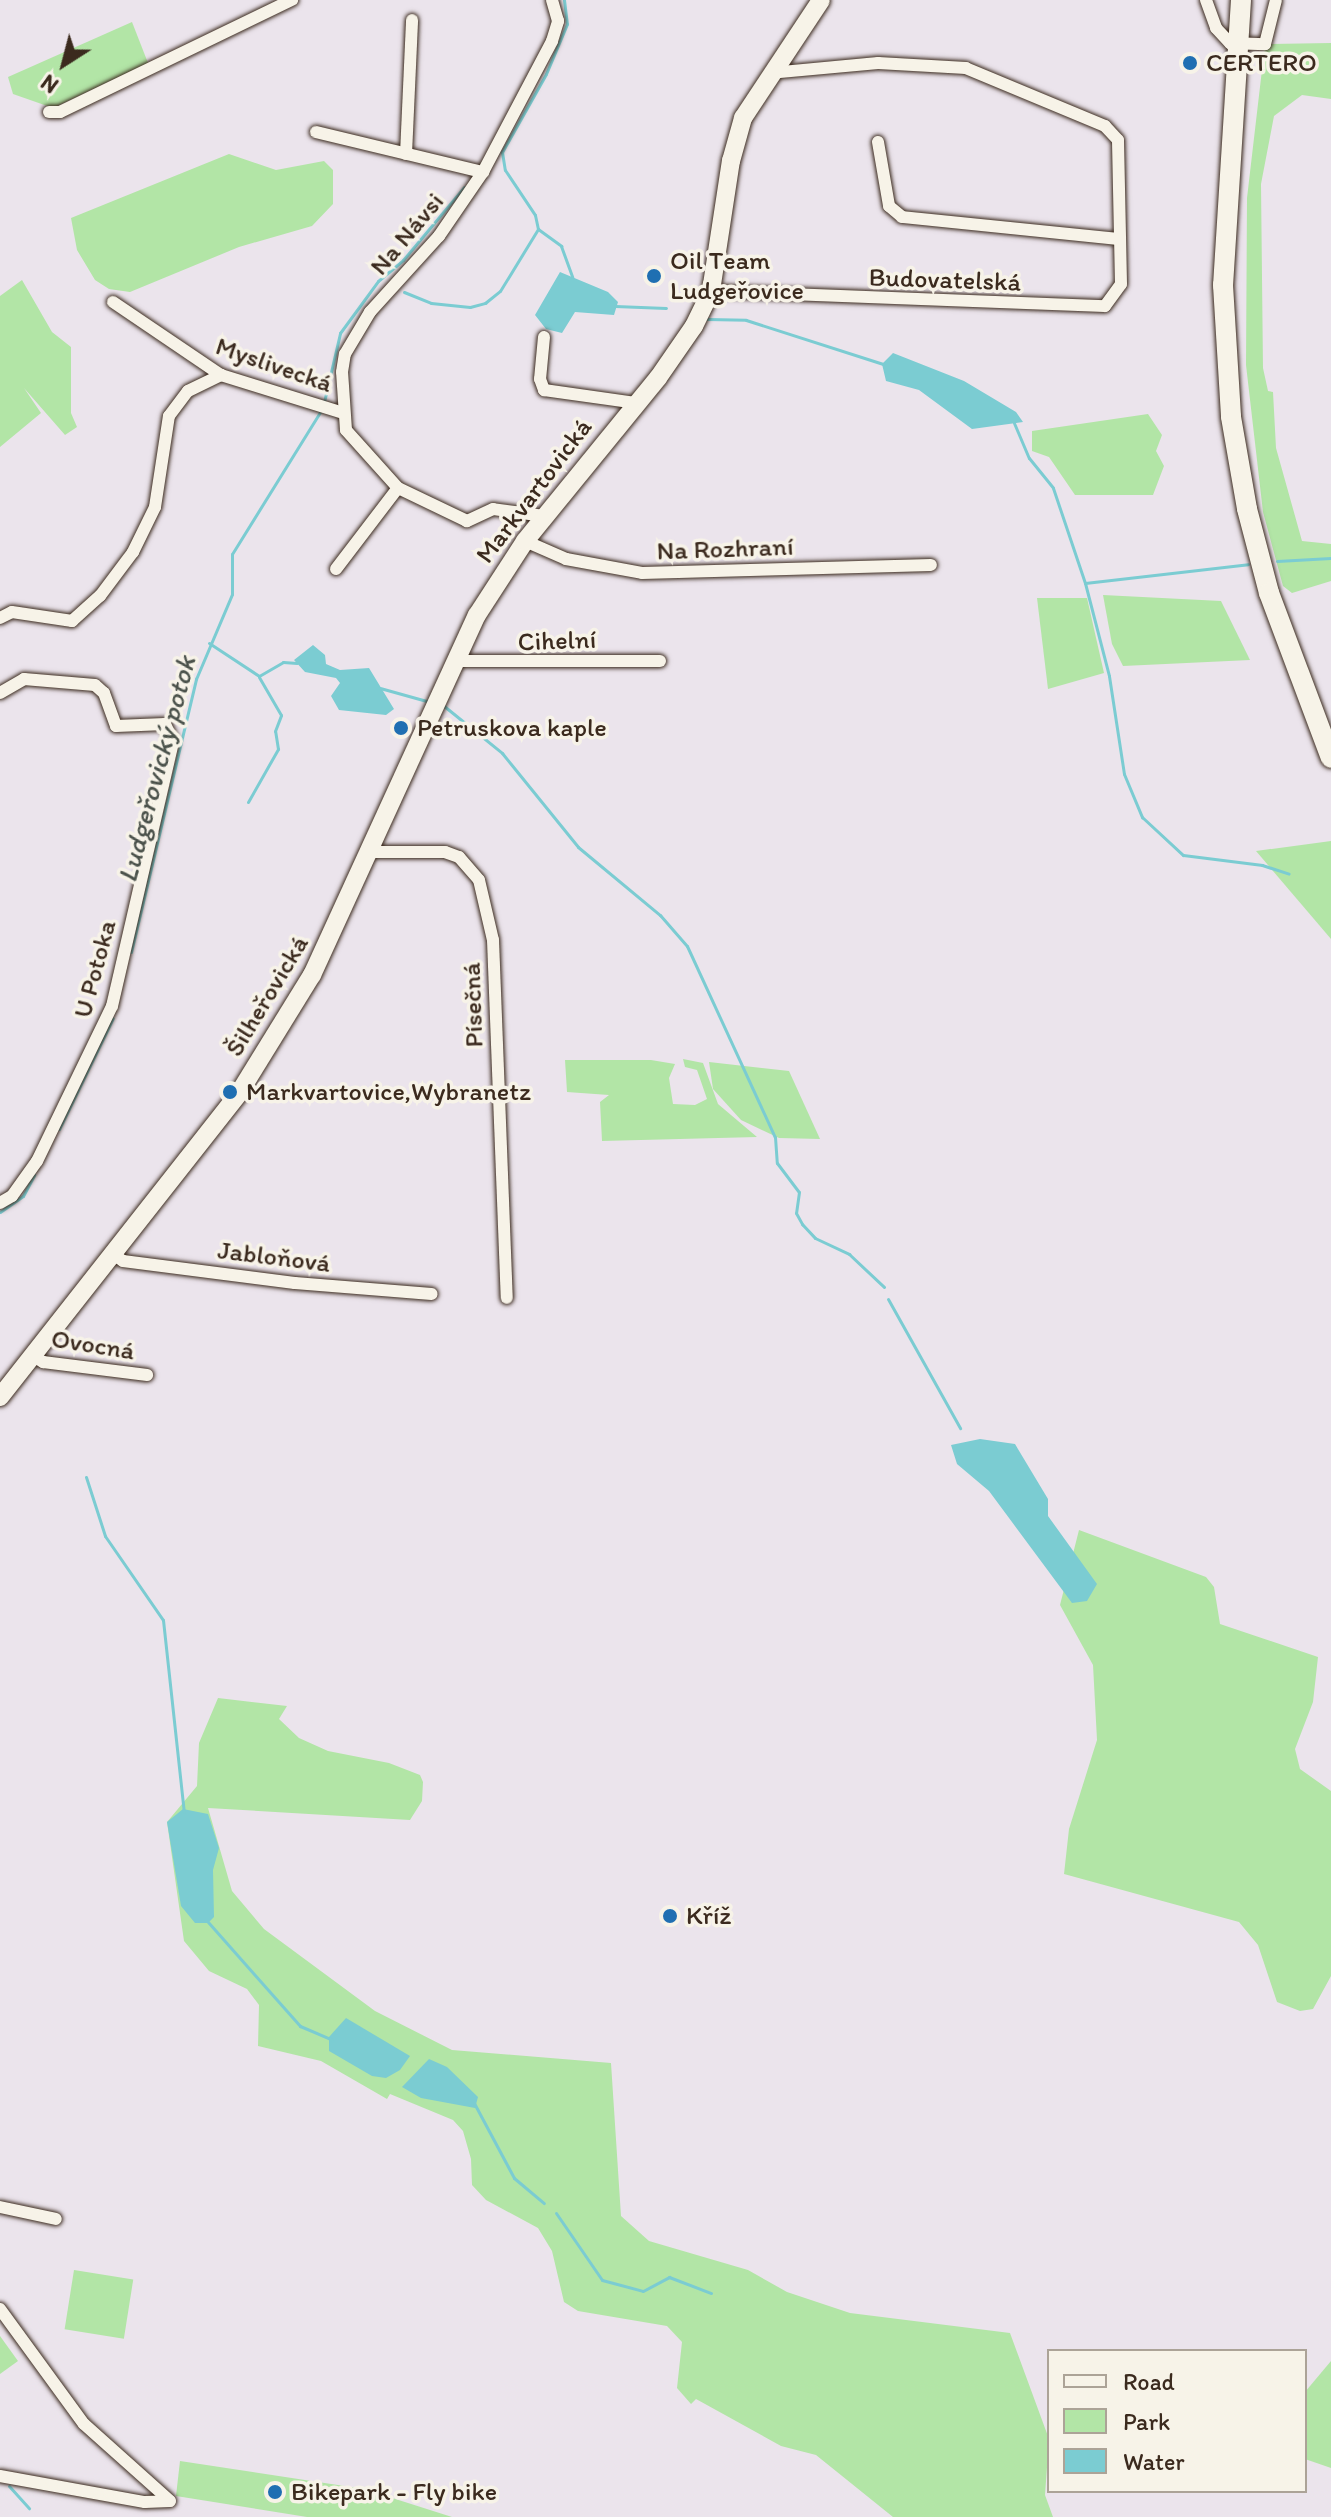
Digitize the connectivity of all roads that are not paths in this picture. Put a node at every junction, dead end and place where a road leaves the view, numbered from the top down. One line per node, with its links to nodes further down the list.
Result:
1 (292, 0): 10 (street)
2 (552, 0): 14 (street, Na Návsi)
3 (821, 0): 9 (street, Markvartovická)
4 (1206, 0): 8 (street)
5 (1241, 0): 8 (main road)
6 (1276, 0): 8 (street)
7 (412, 20): 13 (street)
8 (1238, 44): 32 (main road)
9 (768, 73): 15 (street, Budovatelská); 16 (street, Markvartovická)
10 (49, 112)
11 (316, 132): 13 (street)
12 (878, 142): 15 (street, Budovatelská)
13 (406, 154): 14 (street)
14 (483, 172): 21 (street, Na Návsi)
15 (1120, 239): 16 (street, Budovatelská)
16 (711, 291): 20 (street, Markvartovická)
17 (113, 302): 19 (street, Myslivecká)
18 (544, 337): 20 (street, Markvartovická)
19 (221, 375): 21 (street, Myslivecká); 28 (street)
20 (637, 403): 23 (street, Markvartovická)
21 (343, 413): 22 (street, Na Návsi)
22 (398, 488): 23 (street, Na Návsi); 26 (street)
23 (544, 516): 24 (street, Markvartovická)
24 (525, 541): 25 (street, Na Rozhraní); 27 (street, Markvartovická)
25 (931, 565)
26 (336, 569)
27 (477, 615): 29 (street, Šilheřovická)
28 (0, 618)
29 (455, 661): 30 (street, Cihelní); 33 (street, Šilheřovická)
30 (660, 661)
31 (2, 687): 34 (street, U Potoka)
32 (1331, 758)
33 (371, 852): 35 (street, Šilheřovická); 37 (street, Písečná)
34 (0, 1203)
35 (113, 1254): 36 (street, Jabloňová); 38 (street, Šilheřovická)
36 (432, 1294)
37 (507, 1298)
38 (33, 1356): 39 (street, Ovocná); 40 (street, Šilheřovická)
39 (147, 1375)
40 (7, 1379): 41 (street, Šilheřovická)
41 (0, 1397)
42 (0, 2207): 43 (street)
43 (56, 2219)
44 (4, 2314): 45 (street)
45 (0, 2476)

